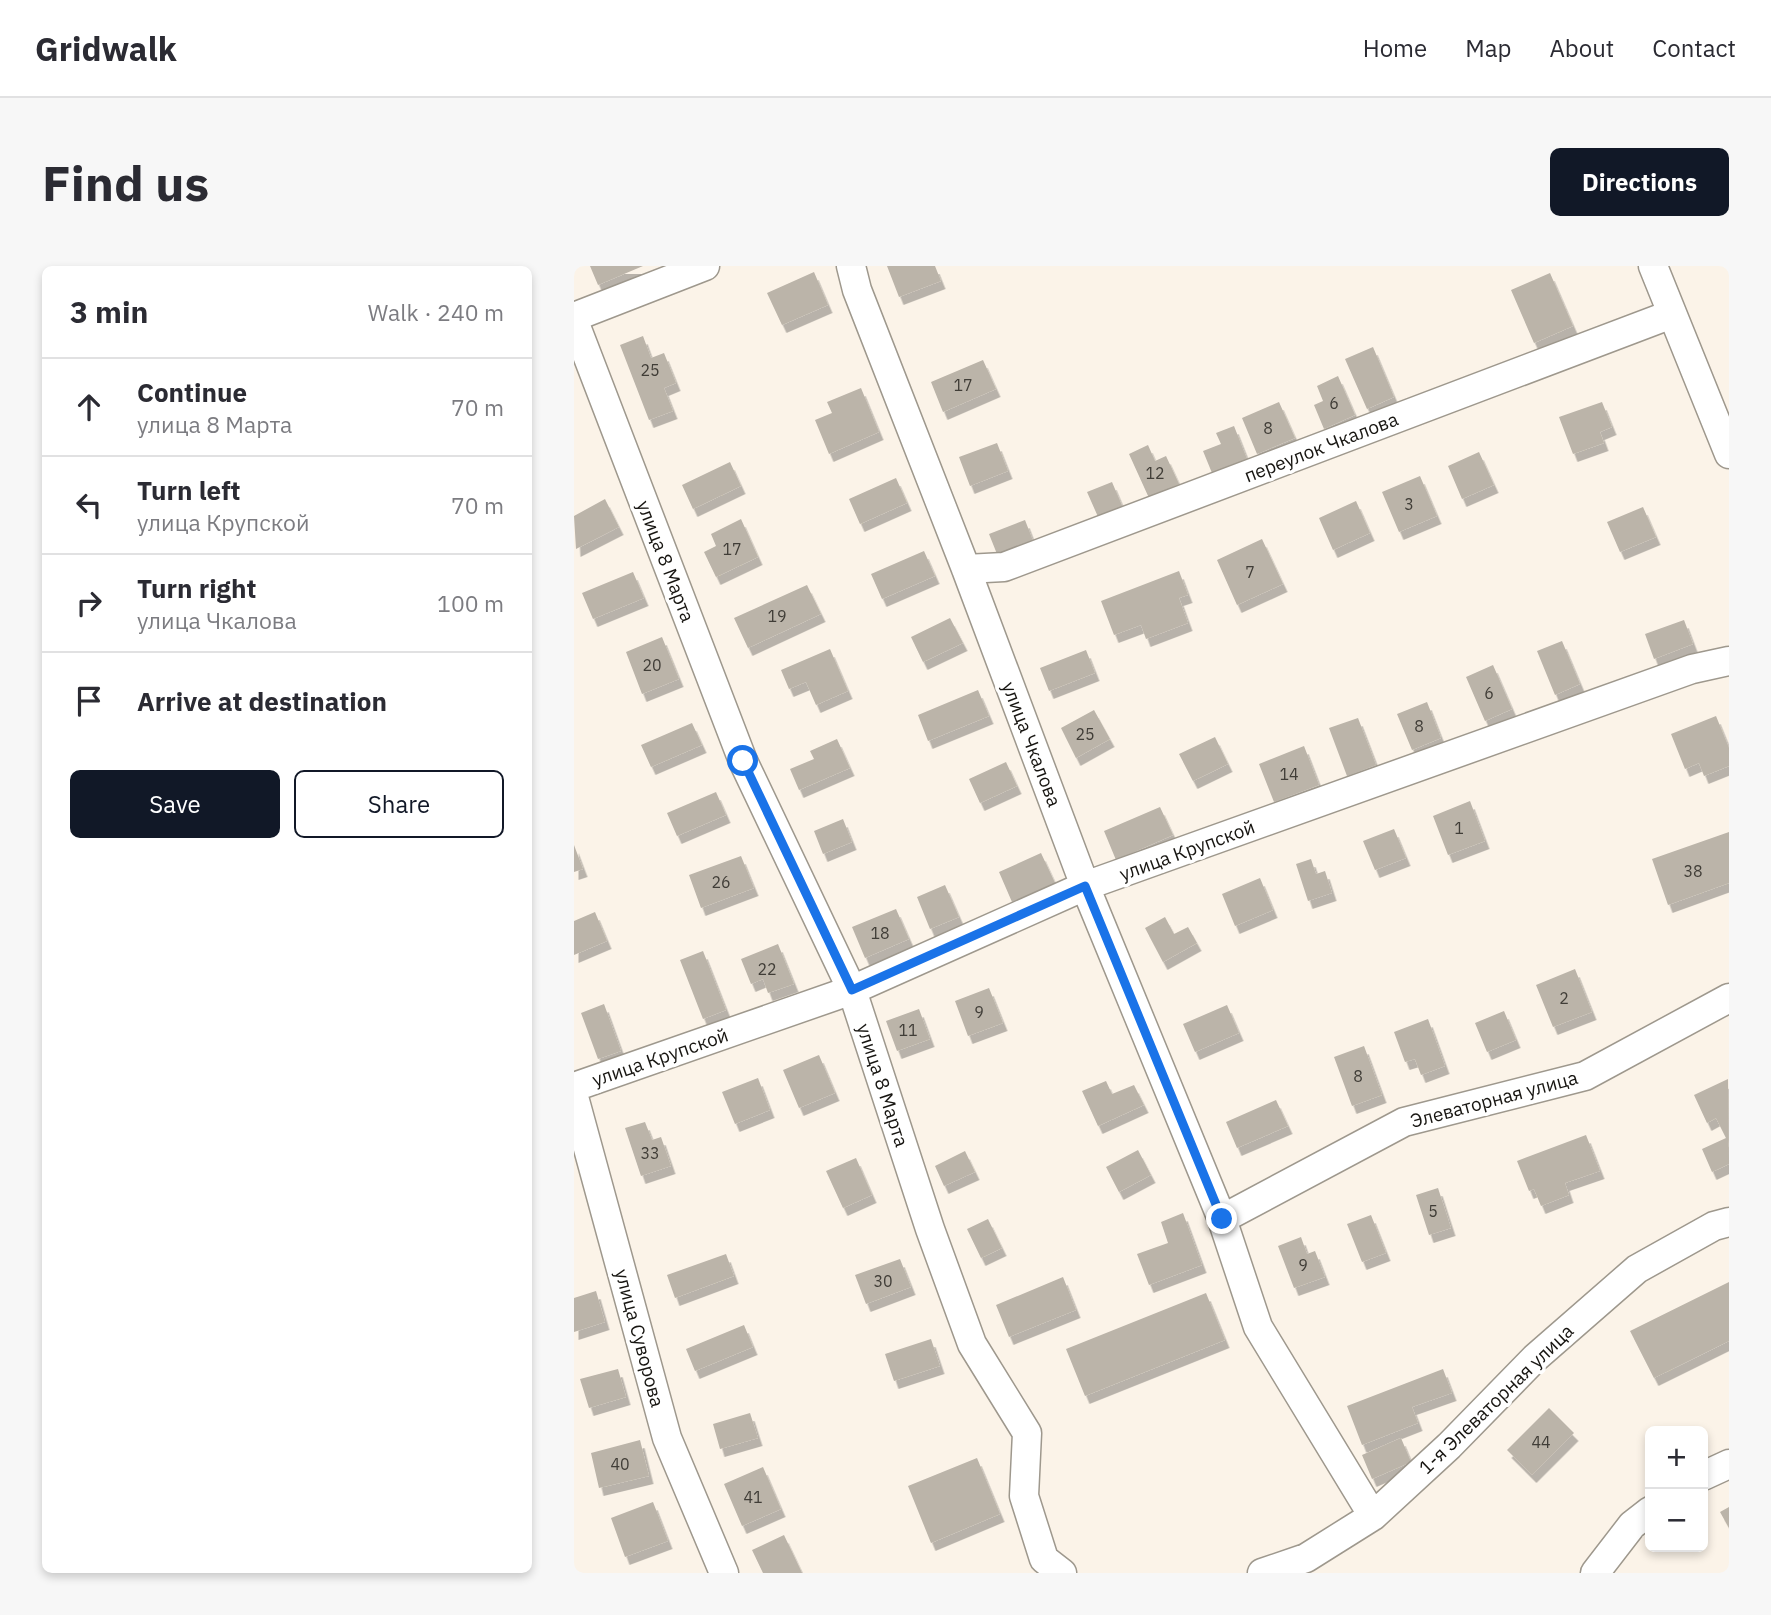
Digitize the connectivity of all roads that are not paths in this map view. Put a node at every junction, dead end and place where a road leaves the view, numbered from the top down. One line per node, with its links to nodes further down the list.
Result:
1 (705, 266): 5 (street)
2 (851, 266): 7 (street, улица Чкалова)
3 (1653, 266): 4 (street)
4 (1672, 314): 6 (street); 7 (street, переулок Чкалова)
5 (574, 319): 10 (street, улица 8 Марта)
6 (1729, 454)
7 (967, 569): 9 (street, улица Чкалова)
8 (1729, 661): 9 (street, улица Крупской)
9 (1085, 886): 10 (street, улица Крупской); 14 (street, улица Чкалова)
10 (852, 990): 12 (street, улица Крупской); 21 (street, улица 8 Марта)
11 (1729, 998): 14 (street, Элеваторная улица)
12 (574, 1087)
13 (574, 1097): 20 (street, улица Суворова)
14 (1222, 1219): 19 (street, улица Чкалова)
15 (1729, 1222): 19 (street, 1-я Элеваторная улица)
16 (1729, 1464): 17 (street)
17 (1708, 1474)
18 (1645, 1515): 23 (street)
19 (1373, 1516): 22 (street, 1-я Элеваторная улица)
20 (723, 1573)
21 (1062, 1573)
22 (1262, 1573)
23 (1595, 1573)

